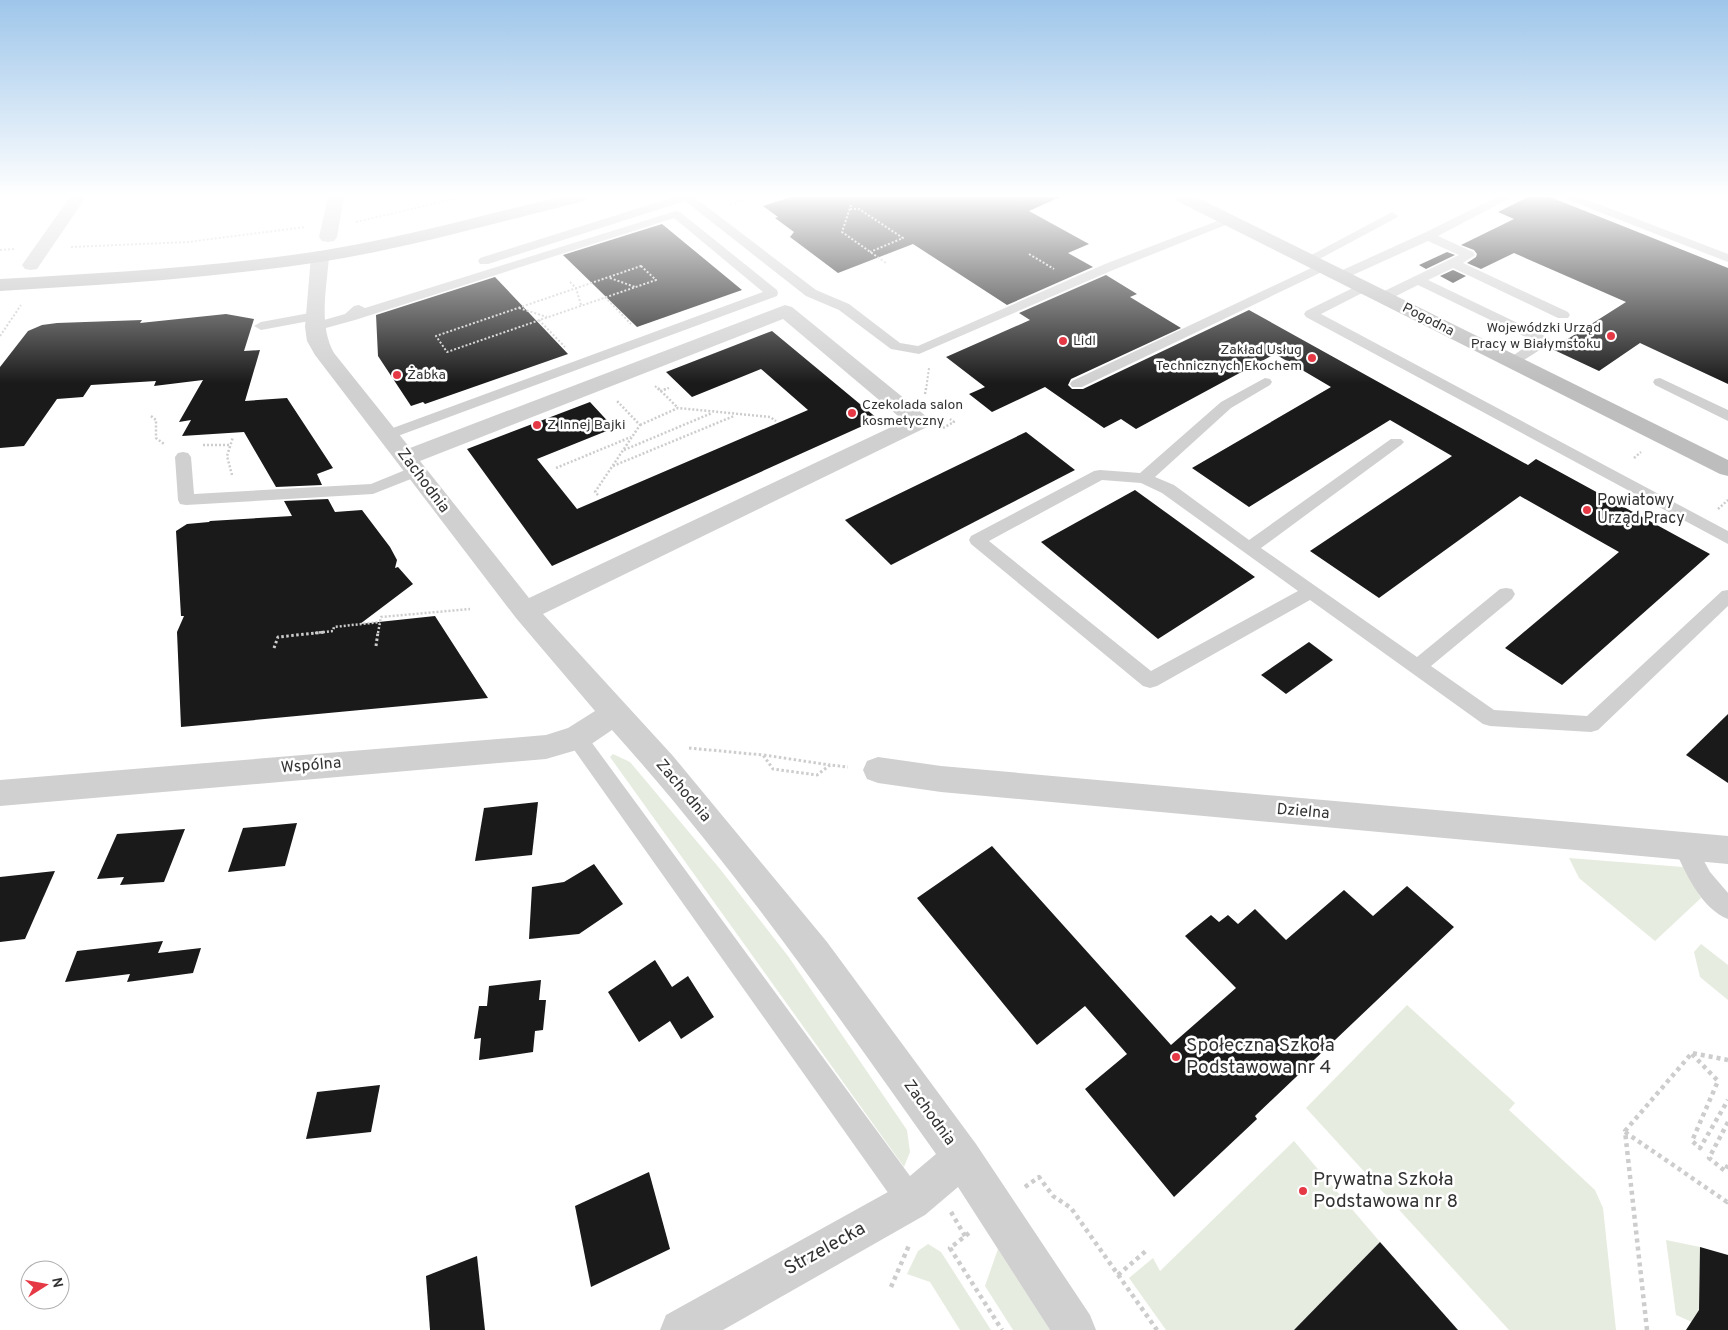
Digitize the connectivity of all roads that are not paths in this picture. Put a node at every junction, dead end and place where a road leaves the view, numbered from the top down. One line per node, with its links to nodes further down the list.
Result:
1 (39, 259): 14 (main road)
2 (234, 259): 17 (main road)
3 (328, 259): 22 (street, Zachodnia)
4 (490, 259): 21 (lane)
5 (533, 259): 21 (lane)
6 (730, 259): 30 (lane)
7 (767, 259): 8 (lane)
8 (1129, 259)
9 (1306, 259): 15 (main road, Pogodna)
10 (1335, 259): 15 (lane)
11 (1352, 259): 15 (lane)
12 (1462, 259): 13 (lane)
13 (1454, 263): 16 (lane); 20 (lane)
14 (23, 266)
15 (1323, 268): 18 (main road, Pogodna); 27 (lane)
16 (1418, 280): 19 (lane); 24 (lane)
17 (0, 285)
18 (1363, 287): 19 (main road, Pogodna); 34 (lane)
19 (1383, 297): 24 (main road, Pogodna)
20 (1563, 315)
21 (350, 317): 22 (lane)
22 (315, 322): 23 (lane); 30 (street, Zachodnia)
23 (261, 326)
24 (1511, 362): 32 (main road, Pogodna)
25 (1265, 382): 33 (lane)
26 (1660, 382): 28 (lane)
27 (1078, 384)
28 (1728, 416)
29 (1396, 442): 35 (lane)
30 (403, 455): 31 (lane); 39 (street, Zachodnia); 39 (street)
31 (184, 457)
32 (1728, 469)
33 (1144, 478): 35 (lane); 36 (lane)
34 (1728, 538)
35 (1249, 548): 36 (lane)
36 (1311, 592): 40 (lane)
37 (1506, 594): 40 (lane)
38 (1728, 596): 40 (lane)
39 (525, 611): 41 (street, Zachodnia)
40 (1417, 667)
41 (614, 713): 42 (street, Wspólna); 48 (street, Zachodnia)
42 (578, 738): 44 (street, Wspólna); 49 (lane)
43 (878, 770): 45 (street, Dzielna)
44 (0, 793)
45 (1684, 846): 46 (street, Dzielna); 47 (lane)
46 (1728, 850)
47 (1728, 908)
48 (962, 1158): 49 (street, Strzelecka); 51 (street, Zachodnia)
49 (912, 1218): 50 (street, Strzelecka)
50 (682, 1330)
51 (1075, 1330)

